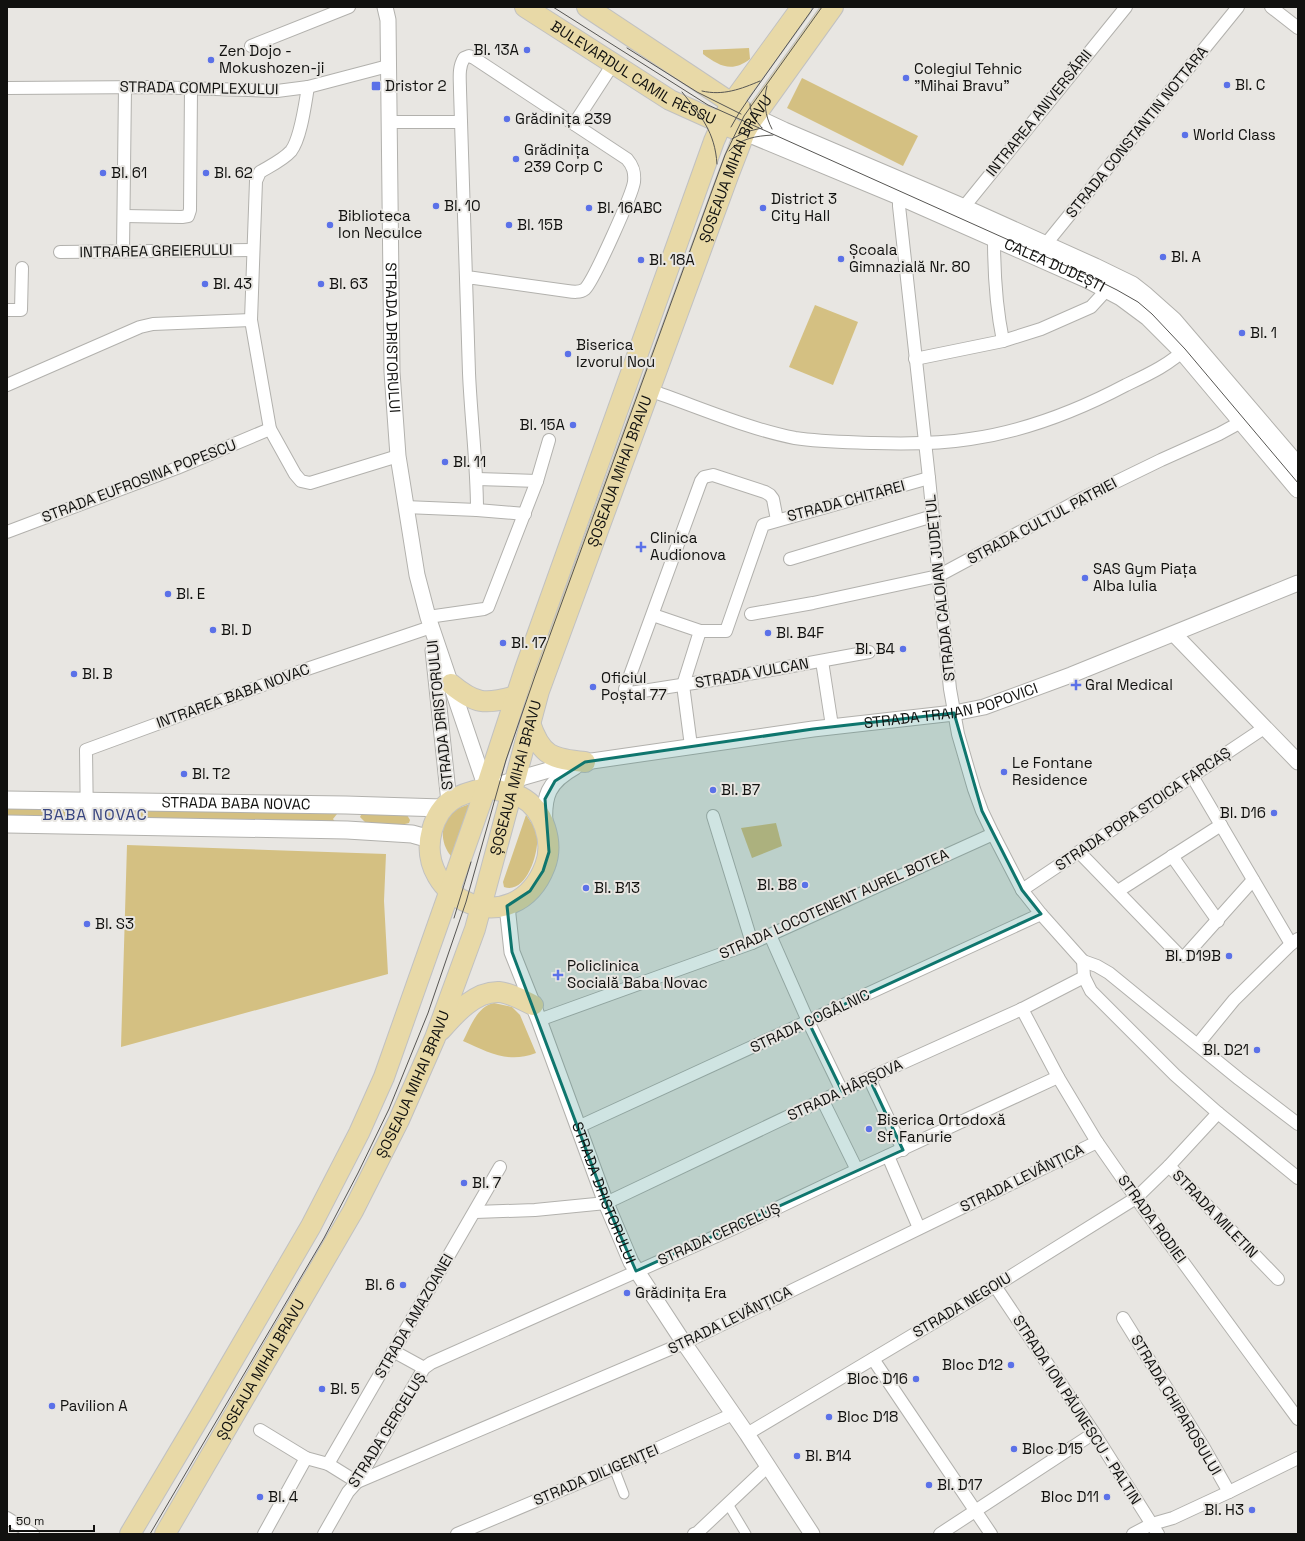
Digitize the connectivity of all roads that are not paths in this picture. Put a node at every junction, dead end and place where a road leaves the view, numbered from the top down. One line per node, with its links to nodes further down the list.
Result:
1 (349, 7): 11 (street)
2 (525, 7): 12 (main road, BULEVARDUL CAMIL RESSU)
3 (587, 7): 15 (main road, BULEVARDUL CAMIL RESSU)
4 (832, 7): 16 (main road, ȘOSEAUA MIHAI BRAVU)
5 (1126, 7): 31 (street, INTRAREA ANIVERSĂRII)
6 (1238, 7): 36 (street, STRADA CONSTANTIN NOTTARA)
7 (1271, 7): 10 (street)
8 (801, 8): 14 (main road, ȘOSEAUA MIHAI BRAVU)
9 (389, 11): 13 (street, STRADA DRISTORULUI)
10 (1298, 28)
11 (251, 46)
12 (613, 64): 22 (main road, BULEVARDUL CAMIL RESSU); 25 (street)
13 (388, 66): 18 (street, STRADA COMPLEXULUI); 23 (street, STRADA DRISTORULUI)
14 (755, 70): 16 (main road); 21 (main road, ȘOSEAUA MIHAI BRAVU)
15 (696, 79): 21 (main road, BULEVARDUL CAMIL RESSU); 22 (main road)
16 (777, 84): 27 (main road, ȘOSEAUA MIHAI BRAVU)
17 (125, 87): 19 (street, STRADA COMPLEXULUI); 20 (street, STRADA COMPLEXULUI); 32 (street)
18 (308, 87): 20 (street, STRADA COMPLEXULUI); 34 (street)
19 (7, 88)
20 (191, 88): 32 (street)
21 (732, 103): 26 (main road, ȘOSEAUA MIHAI BRAVU); 27 (main road, BULEVARDUL CAMIL RESSU)
22 (679, 104): 26 (main road, BULEVARDUL CAMIL RESSU)
23 (389, 122): 24 (street); 52 (street, STRADA DRISTORULUI)
24 (461, 122): 25 (street); 39 (street)
25 (574, 124): 39 (street)
26 (721, 124): 27 (main road, BULEVARDUL CAMIL RESSU); 28 (main road, ȘOSEAUA MIHAI BRAVU)
27 (749, 124): 29 (main road, ȘOSEAUA MIHAI BRAVU); 30 (main road, CALEA DUDEȘTI)
28 (707, 160): 29 (main road); 76 (main road, ȘOSEAUA MIHAI BRAVU)
29 (731, 169): 47 (main road, ȘOSEAUA MIHAI BRAVU)
30 (900, 188): 31 (main road, CALEA DUDEȘTI); 45 (street, STRADA CALOIAN JUDEȚUL)
31 (958, 214): 33 (main road, CALEA DUDEȘTI); 36 (main road, CALEA DUDEȘTI)
32 (124, 216): 35 (street)
33 (994, 239): 36 (main road, CALEA DUDEȘTI); 43 (street)
34 (253, 250): 35 (street, INTRAREA GREIERULUI); 42 (street)
35 (123, 251): 37 (street, INTRAREA GREIERULUI)
36 (1040, 251): 40 (main road, CALEA DUDEȘTI)
37 (60, 252)
38 (22, 268): 41 (street)
39 (467, 277): 55 (street)
40 (1112, 283): 43 (street); 44 (main road, CALEA DUDEȘTI)
41 (7, 310)
42 (251, 320): 46 (street); 49 (street)
43 (1003, 341): 45 (street)
44 (1188, 347): 48 (main road, CALEA DUDEȘTI); 51 (street)
45 (915, 359): 51 (street, STRADA CALOIAN JUDEȚUL)
46 (7, 385)
47 (649, 390): 51 (street); 78 (main road, ȘOSEAUA MIHAI BRAVU)
48 (1246, 417): 53 (main road, CALEA DUDEȘTI); 57 (main road, CALEA DUDEȘTI); 65 (street, STRADA CULTUL PATRIEI)
49 (270, 429): 52 (street); 63 (street, STRADA EUFROSINA POPESCU)
50 (549, 440): 56 (street)
51 (925, 443): 54 (street, STRADA CALOIAN JUDEȚUL)
52 (398, 456): 58 (street, STRADA DRISTORULUI)
53 (1298, 466)
54 (929, 478): 61 (street, STRADA CALOIAN JUDEȚUL); 62 (street, STRADA CHITAREI)
55 (477, 479): 56 (street); 59 (street)
56 (537, 481): 60 (street)
57 (1298, 489)
58 (405, 507): 59 (street); 69 (street, STRADA DRISTORULUI)
59 (477, 510): 60 (street)
60 (525, 514): 69 (street)
61 (933, 516): 64 (street); 65 (street, STRADA CALOIAN JUDEȚUL)
62 (777, 520): 68 (street); 70 (street, STRADA CHITAREI)
63 (7, 532)
64 (790, 559)
65 (938, 576): 67 (street, STRADA CULTUL PATRIEI); 77 (street, STRADA CALOIAN JUDEȚUL)
66 (1298, 583): 71 (street, STRADA TRAIAN POPOVICI)
67 (751, 614)
68 (653, 615): 70 (street); 75 (street, STRADA VULCAN)
69 (429, 622): 74 (street, STRADA DRISTORULUI); 90 (street, INTRAREA BABA NOVAC); 91 (street, STRADA DRISTORULUI)
70 (700, 632): 75 (street, STRADA VULCAN)
71 (1174, 634): 77 (street, STRADA TRAIAN POPOVICI); 80 (street)
72 (869, 652): 73 (street, STRADA VULCAN)
73 (822, 661): 75 (street, STRADA VULCAN); 79 (street, STRADA VULCAN)
74 (451, 684): 76 (main road); 88 (street, STRADA DRISTORULUI)
75 (682, 685): 82 (street, STRADA VULCAN)
76 (516, 696): 88 (main road, ȘOSEAUA MIHAI BRAVU)
77 (954, 713): 79 (street, STRADA TRAIAN POPOVICI); 97 (street, STRADA CALOIAN JUDEȚUL)
78 (530, 723): 84 (main road); 87 (main road, ȘOSEAUA MIHAI BRAVU)
79 (832, 726): 82 (street, STRADA TRAIAN POPOVICI)
80 (1264, 728): 83 (street); 86 (street, STRADA POPA STOICA FARCAȘ)
81 (1298, 745): 83 (street)
82 (691, 746): 84 (street, STRADA TRAIAN POPOVICI)
83 (1282, 747): 85 (street)
84 (585, 762): 87 (street, STRADA TRAIAN POPOVICI); 96 (street, STRADA TRAIAN POPOVICI)
85 (1298, 762)
86 (1192, 776): 95 (street); 99 (street, STRADA POPA STOICA FARCAȘ)
87 (514, 787): 88 (main road); 96 (main road); 106 (main road, ȘOSEAUA MIHAI BRAVU)
88 (486, 788): 91 (main road); 103 (main road, ȘOSEAUA MIHAI BRAVU)
89 (7, 800): 90 (main road, STRADA BABA NOVAC)
90 (86, 802): 91 (main road, STRADA BABA NOVAC); 94 (street)
91 (445, 805): 98 (main road)
92 (713, 816): 111 (street)
93 (7, 824): 94 (main road, STRADA BABA NOVAC)
94 (87, 825): 98 (main road, STRADA BABA NOVAC)
95 (1221, 825): 100 (street); 101 (street)
96 (546, 830): 105 (main road)
97 (993, 834): 102 (street, STRADA CALOIAN JUDEȚUL); 109 (street, STRADA LOCOTENENT AUREL BOTEA)
98 (430, 839): 103 (main road)
99 (1078, 852): 102 (street, STRADA POPA STOICA FARCAȘ); 104 (street)
100 (1172, 856): 104 (street); 108 (street)
101 (1254, 880): 108 (street); 110 (street)
102 (1022, 890): 107 (street, STRADA CALOIAN JUDEȚUL)
103 (449, 891): 106 (main road); 163 (main road, ȘOSEAUA MIHAI BRAVU)
104 (1118, 891): 108 (street)
105 (507, 906): 106 (main road); 115 (street, STRADA DRISTORULUI)
106 (481, 907): 117 (main road, ȘOSEAUA MIHAI BRAVU)
107 (1041, 914): 112 (street, STRADA CALOIAN JUDEȚUL); 116 (street, STRADA COGÂLNIC)
108 (1218, 921)
109 (770, 935): 111 (street, STRADA LOCOTENENT AUREL BOTEA); 116 (street)
110 (1294, 942): 118 (street)
111 (752, 943): 115 (street, STRADA LOCOTENENT AUREL BOTEA)
112 (1083, 961): 113 (street); 118 (street, STRADA CALOIAN JUDEȚUL)
113 (1084, 977): 114 (street, STRADA HÂRȘOVA); 123 (street)
114 (1022, 1009): 119 (street, STRADA RODIEI); 120 (street, STRADA HÂRȘOVA)
115 (536, 1012): 117 (main road); 125 (street, STRADA DRISTORULUI)
116 (808, 1021): 121 (street); 125 (street, STRADA COGÂLNIC)
117 (435, 1038): 164 (main road, ȘOSEAUA MIHAI BRAVU)
118 (1198, 1044): 124 (street, STRADA CALOIAN JUDEȚUL)
119 (1058, 1077): 126 (street, STRADA RODIEI); 127 (street, STRADA CERCELUȘ)
120 (869, 1078): 121 (street, STRADA HÂRȘOVA); 127 (street)
121 (842, 1091): 122 (street, STRADA HÂRȘOVA)
122 (823, 1101): 131 (street); 134 (street, STRADA HÂRȘOVA)
123 (1218, 1113): 129 (street, STRADA MILETIN); 132 (street)
124 (1298, 1124)
125 (578, 1127): 134 (street, STRADA DRISTORULUI)
126 (1097, 1142): 133 (street, STRADA RODIEI); 136 (street, STRADA LEVĂNȚICA)
127 (903, 1150): 128 (street, STRADA CERCELUȘ)
128 (888, 1156): 131 (street, STRADA CERCELUȘ); 136 (street)
129 (1169, 1166): 133 (street, STRADA NEGOIU); 138 (street, STRADA MILETIN)
130 (500, 1167): 135 (street, STRADA AMAZOANEI)
131 (857, 1170): 137 (street, STRADA CERCELUȘ)
132 (1298, 1178)
133 (1136, 1198): 139 (street, STRADA NEGOIU); 146 (street, STRADA RODIEI)
134 (606, 1203): 135 (street, STRADA HÂRȘOVA); 137 (street, STRADA DRISTORULUI)
135 (475, 1212): 142 (street, STRADA AMAZOANEI)
136 (919, 1228): 141 (street, STRADA LEVĂNȚICA)
137 (636, 1271): 141 (street, STRADA DRISTORULUI); 144 (street, STRADA CERCELUȘ)
138 (1278, 1279)
139 (995, 1286): 143 (street, STRADA NEGOIU); 148 (street, STRADA ION PĂUNESCU - PALTIN)
140 (1123, 1318): 156 (street, STRADA CHIPAROSULUI)
141 (684, 1343): 145 (street, STRADA DRISTORULUI); 155 (street, STRADA LEVĂNȚICA)
142 (394, 1351): 144 (street); 152 (street, STRADA AMAZOANEI)
143 (874, 1359): 149 (street, STRADA NEGOIU); 159 (street)
144 (424, 1368): 155 (street, STRADA CERCELUȘ)
145 (733, 1414): 149 (street, STRADA DRISTORULUI); 154 (street, STRADA DILIGENȚEI)
146 (1298, 1419)
147 (260, 1430): 150 (street)
148 (1094, 1433): 159 (street); 161 (street, STRADA ION PĂUNESCU - PALTIN)
149 (747, 1434): 153 (street, STRADA DRISTORULUI)
150 (306, 1458): 152 (street); 165 (street)
151 (1298, 1458): 156 (street)
152 (328, 1464): 155 (street)
153 (768, 1466): 158 (street); 170 (street, STRADA DRISTORULUI)
154 (614, 1468): 157 (street); 167 (street, STRADA DILIGENȚEI)
155 (357, 1482): 166 (street, STRADA CERCELUȘ)
156 (1229, 1492): 161 (street)
157 (624, 1494)
158 (728, 1504): 168 (street); 169 (street)
159 (976, 1511): 171 (street); 172 (street)
160 (7, 1518): 162 (street)
161 (1155, 1529): 173 (street)
162 (33, 1534)
163 (130, 1534)
164 (165, 1534)
165 (264, 1534)
166 (324, 1534)
167 (457, 1534)
168 (697, 1534)
169 (746, 1534)
170 (812, 1534)
171 (940, 1534)
172 (991, 1534)
173 (1133, 1534)

